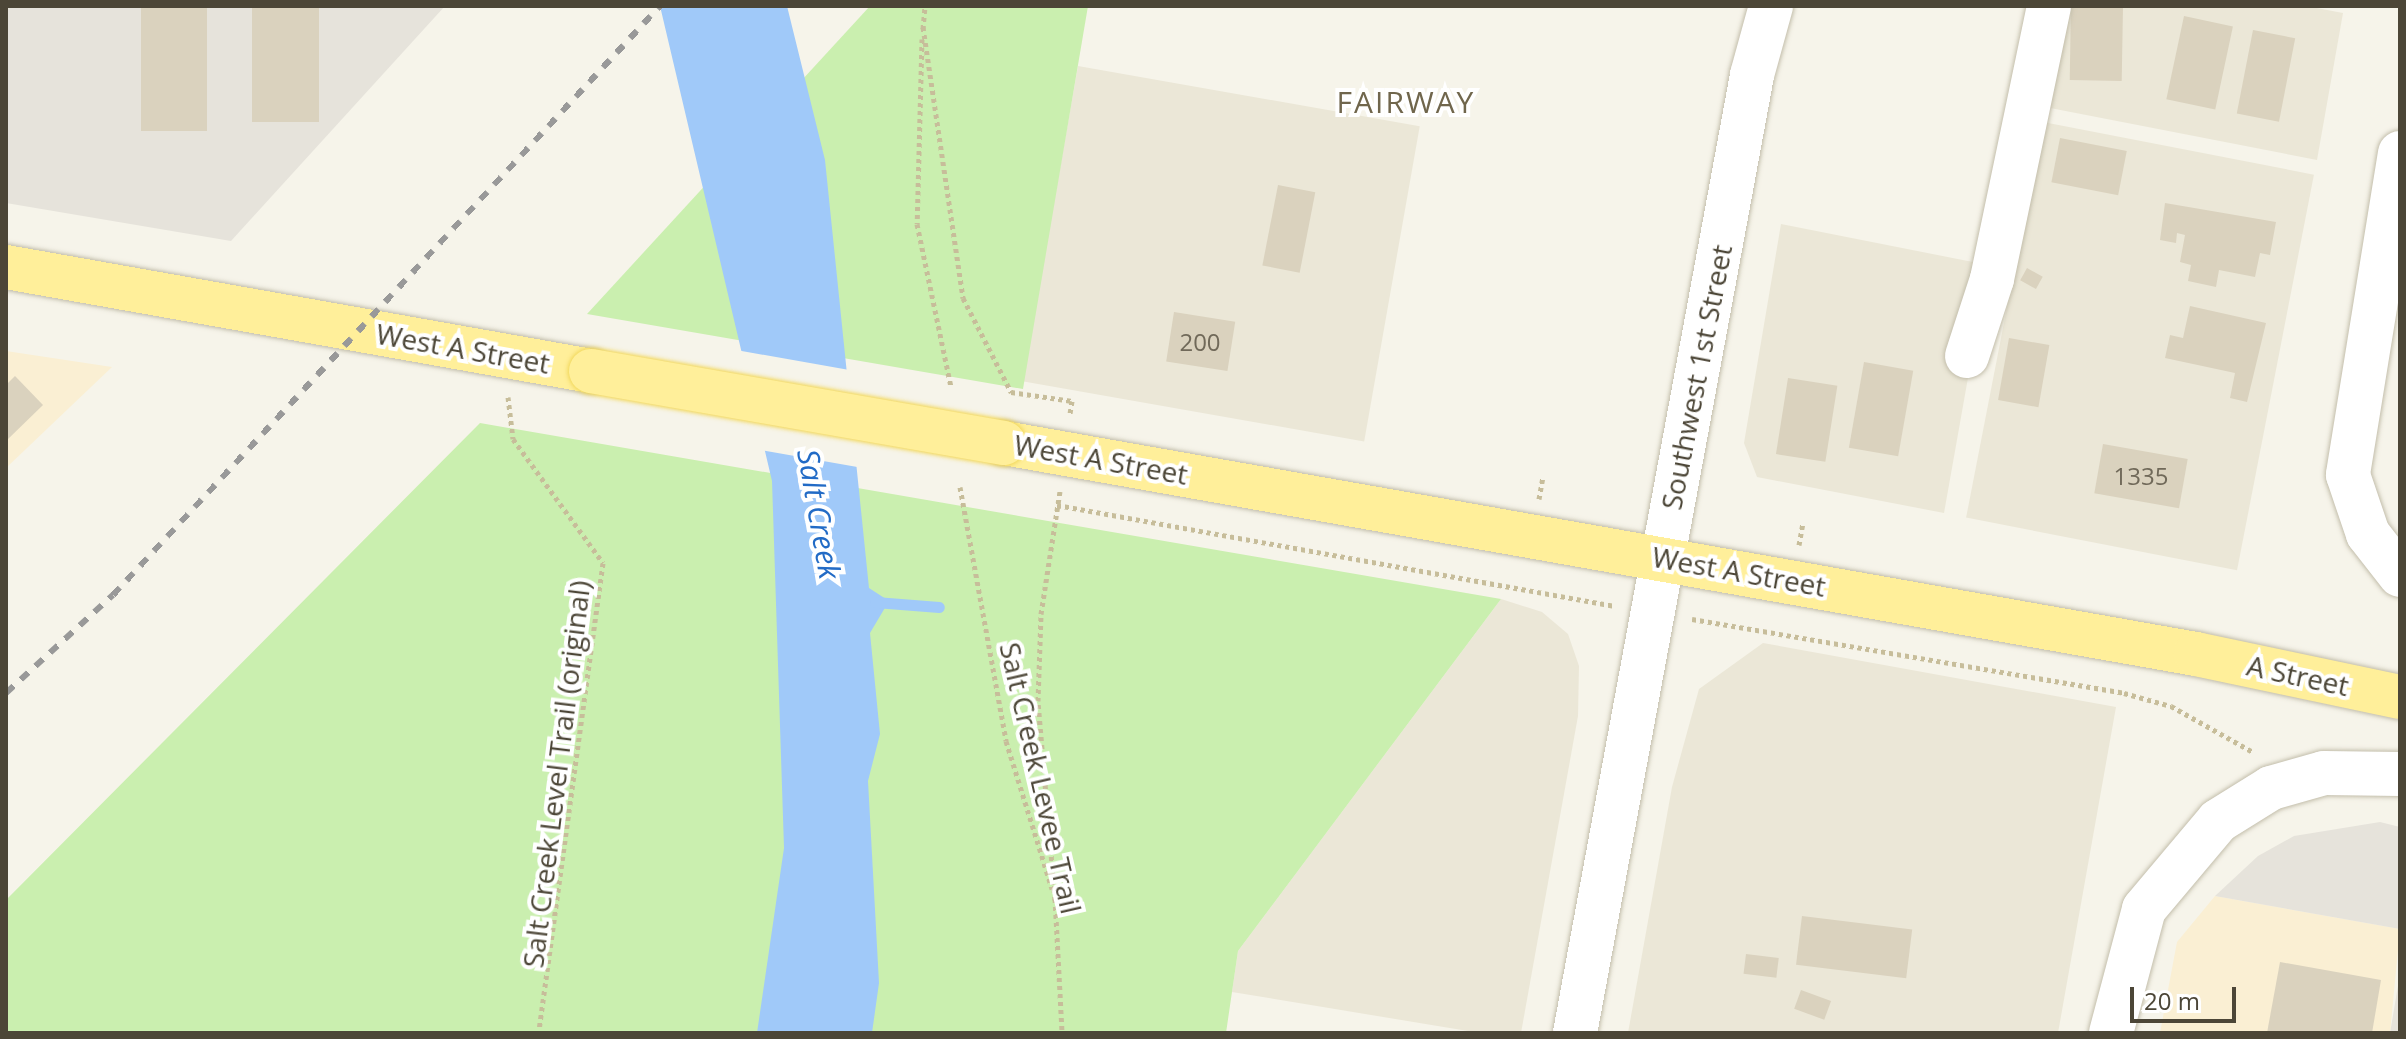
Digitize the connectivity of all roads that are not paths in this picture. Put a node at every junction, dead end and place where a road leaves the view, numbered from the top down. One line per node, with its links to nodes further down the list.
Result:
1 (1771, 6): 7 (street, Southwest 1st Street)
2 (2049, 6): 6 (street)
3 (2400, 153): 5 (street)
4 (6, 267): 7 (main road, West A Street, bridge)
5 (2390, 268): 8 (street)
6 (1967, 356)
7 (1662, 557): 9 (main road, West A Street); 12 (street, Southwest 1st Street)
8 (2400, 575)
9 (2196, 654): 10 (main road, A Street)
10 (2400, 697)
11 (2400, 774): 13 (street)
12 (1575, 1033)
13 (2111, 1033)

